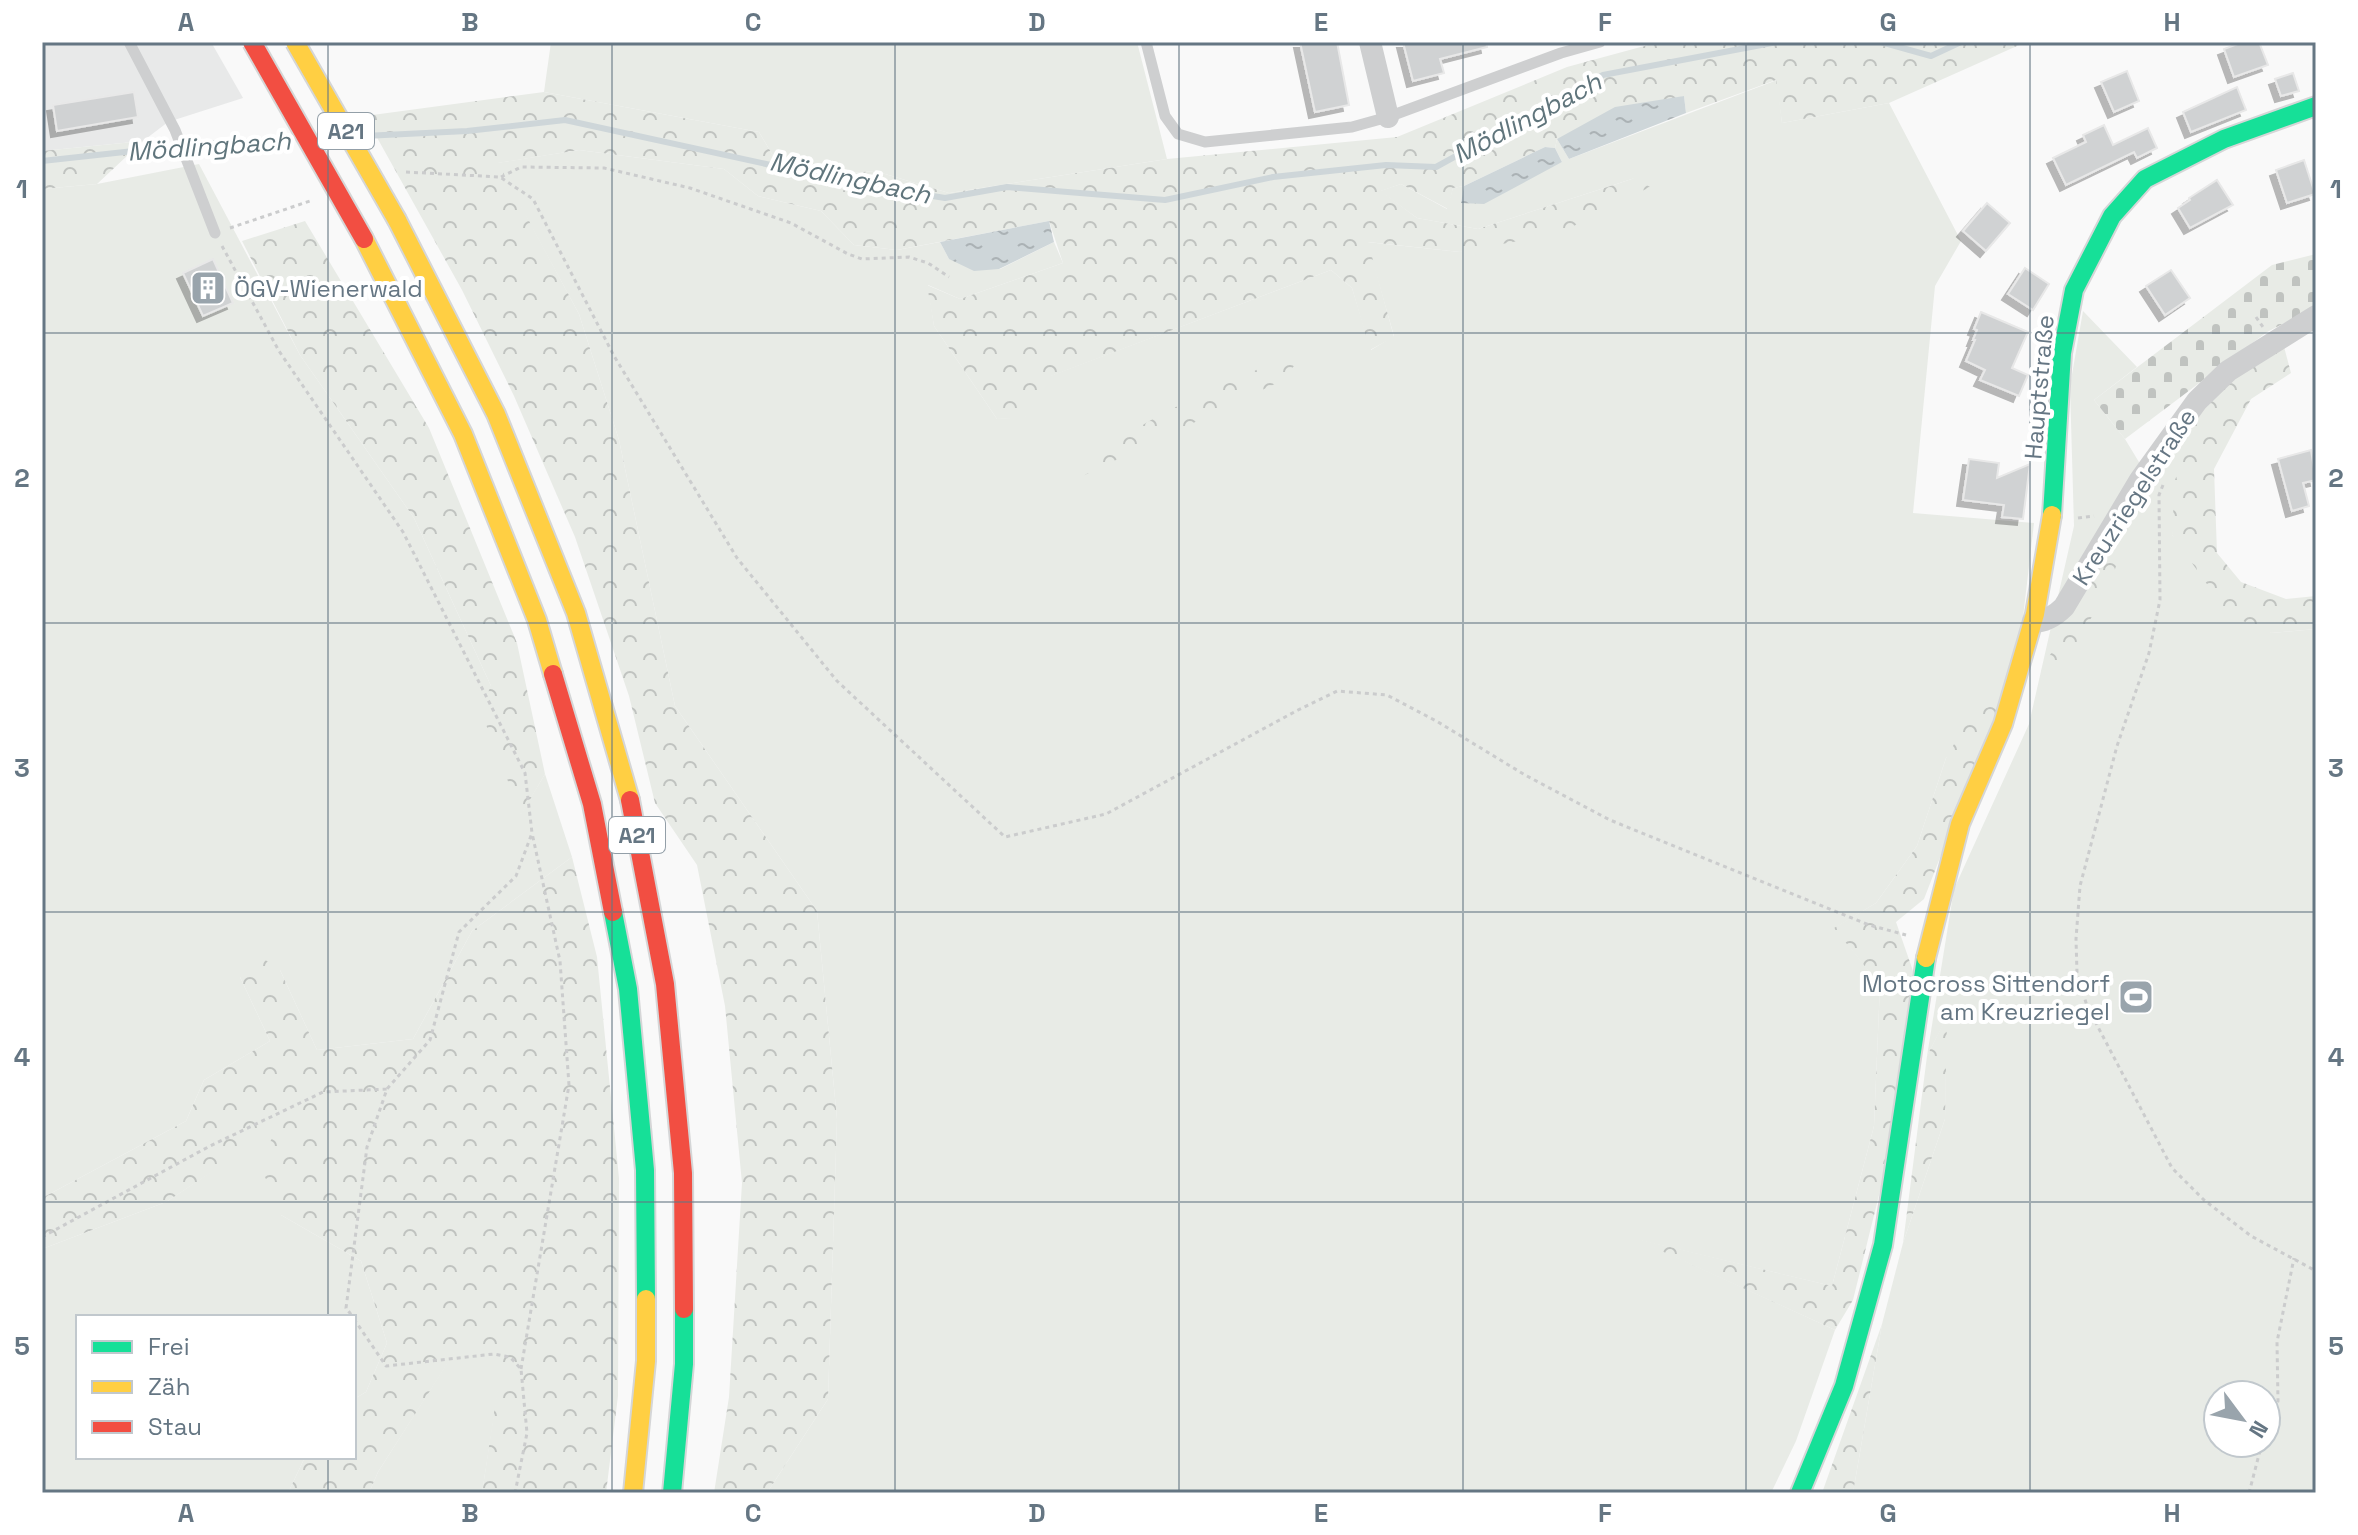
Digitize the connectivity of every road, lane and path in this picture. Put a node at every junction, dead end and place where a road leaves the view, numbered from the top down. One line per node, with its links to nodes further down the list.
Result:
1 (129, 42): 12 (lane)
2 (252, 42): 31 (main road, A21, bridge)
3 (295, 42): 32 (main road, A21, bridge)
4 (1146, 42): 8 (lane)
5 (1370, 42): 8 (street)
6 (1600, 42): 8 (lane)
7 (2316, 106): 17 (main road, Hauptstraße)
8 (1388, 117)
9 (393, 176): 10 (path)
10 (500, 177): 13 (path); 20 (path)
11 (320, 198): 12 (path)
12 (215, 233): 19 (path)
13 (949, 277)
14 (2316, 316): 16 (street, Kreuzriegelstraße)
15 (2165, 481): 23 (path)
16 (2122, 511): 17 (path); 18 (street, Kreuzriegelstraße)
17 (2052, 523): 18 (main road, Hauptstraße)
18 (2033, 622): 20 (main road, Hauptstraße)
19 (532, 833): 21 (path); 27 (path)
20 (1929, 940): 33 (main road, Hauptstraße)
21 (387, 1089): 22 (path); 25 (path)
22 (42, 1237)
23 (2294, 1258): 24 (path); 28 (path)
24 (2316, 1271)
25 (351, 1315)
26 (356, 1322): 27 (path)
27 (521, 1369): 30 (path)
28 (2278, 1379)
29 (2258, 1459): 34 (path)
30 (515, 1493)
31 (633, 1493)
32 (672, 1493)
33 (1800, 1493)
34 (2249, 1493)

